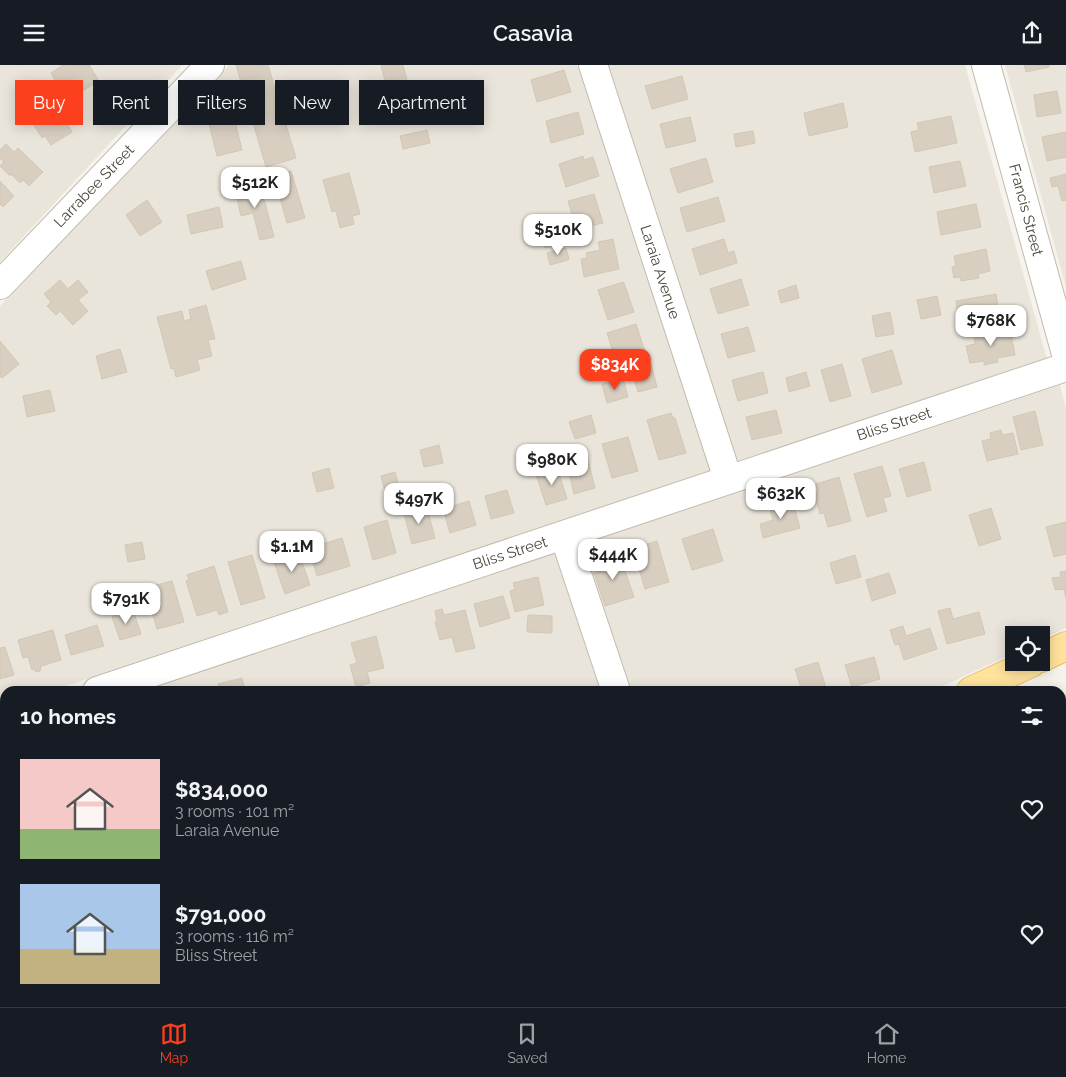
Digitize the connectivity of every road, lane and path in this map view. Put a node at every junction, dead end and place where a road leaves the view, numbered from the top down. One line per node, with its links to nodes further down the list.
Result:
1 (210, 65): 4 (street, Larrabee Street)
2 (593, 65): 7 (street, Laraia Avenue)
3 (986, 65): 5 (street, Francis Street)
4 (0, 285)
5 (1066, 354)
6 (1066, 367): 7 (street, Bliss Street)
7 (728, 479): 8 (street, Bliss Street)
8 (564, 535): 12 (street, Bliss Street); 13 (street)
9 (1066, 646): 10 (main road)
10 (1050, 654)
11 (1015, 671): 14 (main road)
12 (111, 686)
13 (614, 686)
14 (982, 686)

